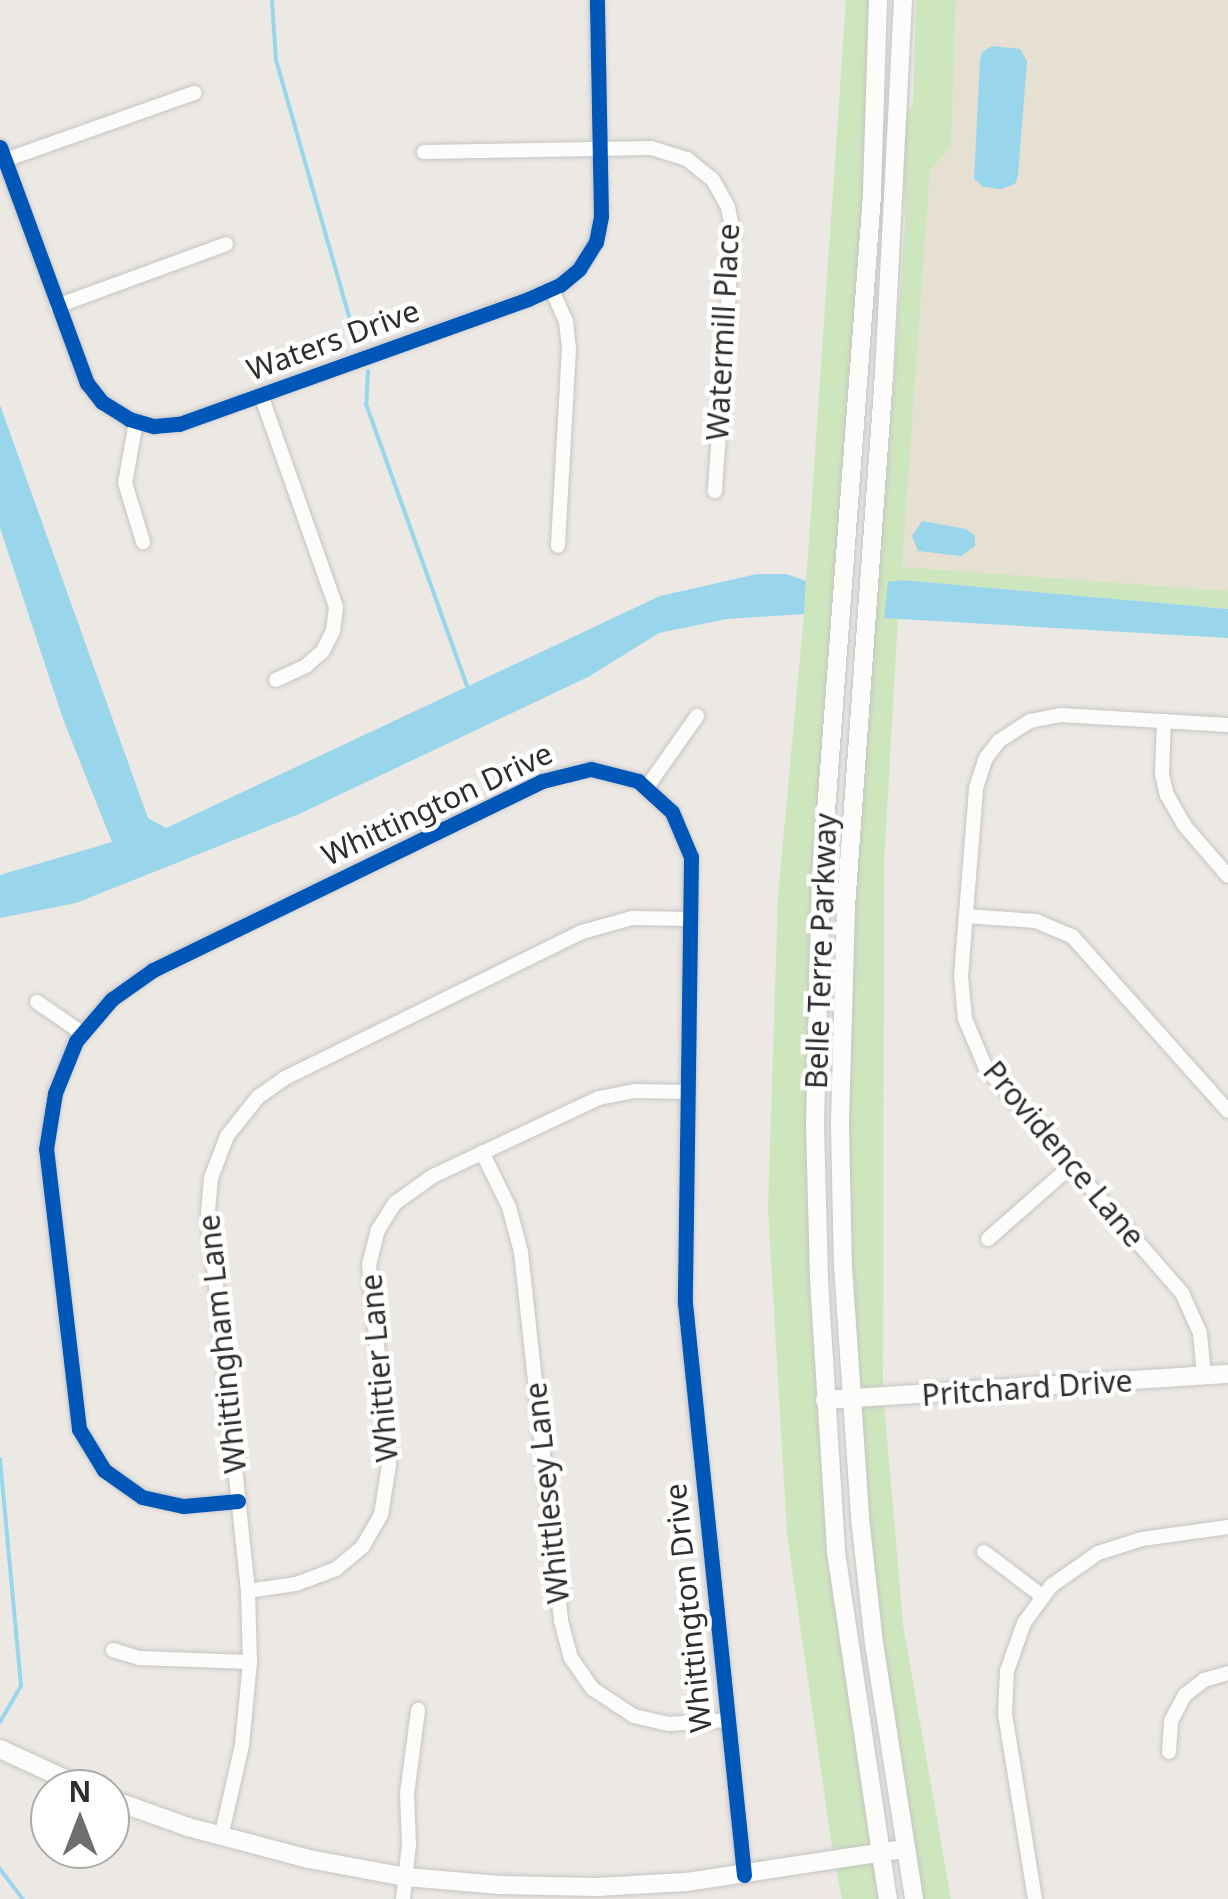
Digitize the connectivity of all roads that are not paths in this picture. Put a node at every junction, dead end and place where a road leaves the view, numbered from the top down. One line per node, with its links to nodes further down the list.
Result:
1 (598, 0): 5 (street, Waters Drive)
2 (878, 0): 34 (main road, Belle Terre Parkway)
3 (903, 0): 33 (main road, Belle Terre Parkway)
4 (194, 93): 7 (street)
5 (600, 148): 6 (street, Watermill Place); 9 (street, Waters Drive); 13 (street, Watermill Place)
6 (424, 152)
7 (2, 154): 10 (street)
8 (226, 244): 10 (street)
9 (552, 290): 11 (street, Waters Drive); 15 (street)
10 (56, 306): 12 (street)
11 (262, 396): 12 (street, Waters Drive); 16 (street)
12 (136, 422): 14 (street)
13 (715, 491)
14 (143, 542)
15 (558, 546)
16 (276, 680)
17 (697, 716): 20 (street)
18 (1164, 721): 19 (street, Providence Lane); 21 (street); 22 (street, Providence Lane)
19 (1228, 726)
20 (648, 787): 23 (street, Whittington Drive); 25 (street, Whittington Drive)
21 (1228, 876)
22 (966, 916): 27 (street); 29 (street, Providence Lane)
23 (691, 919): 26 (street, Whittington Drive); 35 (street, Whittingham Lane)
24 (36, 1002): 25 (street)
25 (82, 1033): 35 (street, Whittington Drive)
26 (687, 1092): 28 (street, Whittier Lane); 44 (street, Whittington Drive)
27 (1228, 1111)
28 (482, 1152): 38 (street, Whittier Lane); 44 (street, Whittlesey Lane)
29 (1071, 1166): 30 (street); 32 (street, Providence Lane)
30 (988, 1239)
31 (1228, 1374): 32 (main road, Pritchard Drive)
32 (1204, 1376): 33 (main road, Pritchard Drive)
33 (850, 1399): 34 (main road, Pritchard Drive); 50 (main road, Belle Terre Parkway)
34 (825, 1400): 51 (main road, Belle Terre Parkway)
35 (238, 1502): 38 (street, Whittingham Lane)
36 (1228, 1527): 39 (street)
37 (984, 1552): 39 (street)
38 (248, 1591): 41 (street, Whittingham Lane)
39 (1042, 1596): 58 (street)
40 (113, 1650): 41 (street)
41 (250, 1662): 49 (street, Whittingham Lane)
42 (1228, 1673): 46 (street)
43 (418, 1710): 53 (street)
44 (727, 1720): 52 (street, Whittington Drive)
45 (0, 1749): 47 (main road)
46 (1169, 1752)
47 (44, 1769)
48 (130, 1806): 49 (main road)
49 (220, 1837): 53 (main road)
50 (905, 1849): 51 (main road); 57 (main road, Belle Terre Parkway)
51 (879, 1853): 52 (main road); 56 (main road, Belle Terre Parkway)
52 (744, 1875): 54 (main road)
53 (406, 1876): 54 (main road); 55 (street)
54 (554, 1894)
55 (403, 1899)
56 (888, 1899)
57 (914, 1899)
58 (1035, 1899)

